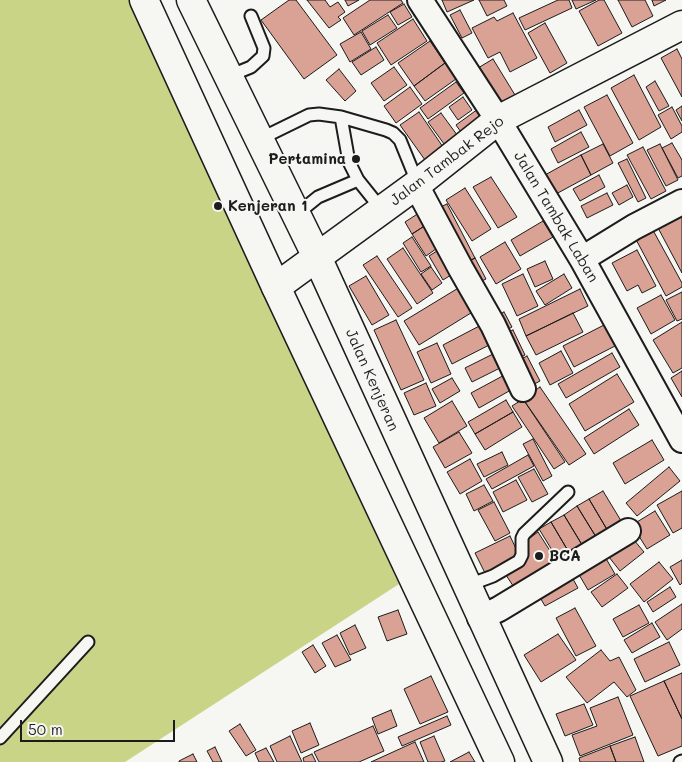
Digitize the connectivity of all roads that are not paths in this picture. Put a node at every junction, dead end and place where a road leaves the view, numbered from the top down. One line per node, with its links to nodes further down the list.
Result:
1 (144, 0): 17 (main road)
2 (191, 0): 6 (main road, Jalan Kenjeran)
3 (420, 0): 8 (street, Jalan Tambak Laban)
4 (251, 16): 6 (lane)
5 (682, 25): 8 (main road, Jalan Tambak Rejo)
6 (229, 76): 9 (main road, Jalan Kenjeran)
7 (342, 117): 9 (lane); 10 (lane); 11 (lane)
8 (498, 120): 11 (main road, Jalan Tambak Rejo); 16 (street, Jalan Tambak Laban)
9 (258, 140): 14 (main road, Jalan Kenjeran)
10 (358, 180): 13 (lane); 14 (lane)
11 (416, 185): 13 (main road, Jalan Tambak Rejo); 18 (street)
12 (682, 202): 16 (street)
13 (382, 210): 15 (main road, Jalan Tambak Rejo)
14 (295, 215): 15 (main road, Jalan Kenjeran)
15 (316, 257): 17 (main road, Jalan Tambak Rejo); 22 (main road, Jalan Kenjeran)
16 (582, 259): 19 (street, Jalan Tambak Laban)
17 (276, 287): 26 (main road)
18 (523, 388)
19 (682, 440)
20 (568, 492): 22 (lane)
21 (628, 531): 23 (street)
22 (466, 586): 23 (main road, Jalan Kenjeran)
23 (480, 618): 27 (main road, Jalan Kenjeran)
24 (88, 642): 25 (lane)
25 (0, 738)
26 (500, 762)
27 (548, 762)

